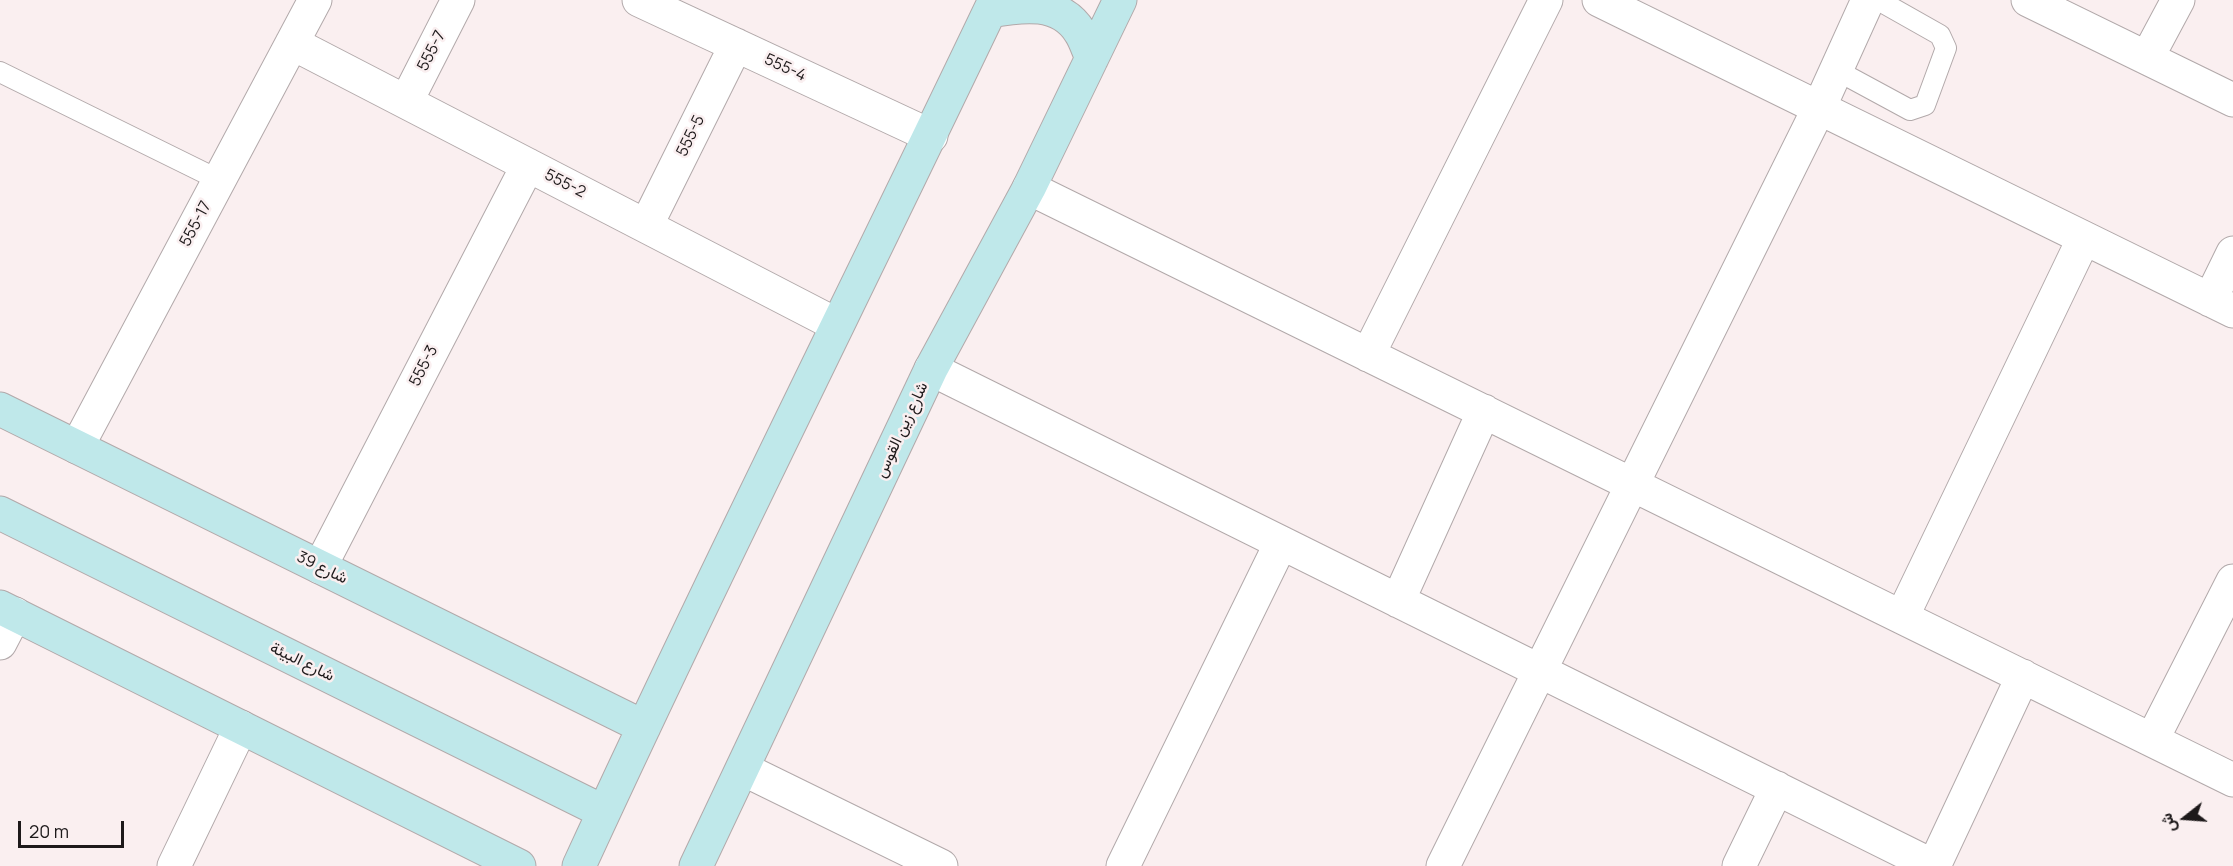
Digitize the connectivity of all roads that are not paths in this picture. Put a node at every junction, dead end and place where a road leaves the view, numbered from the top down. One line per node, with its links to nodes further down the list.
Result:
1 (315, 0): 12 (street, 555-17)
2 (458, 0): 19 (street, 555-7)
3 (639, 0): 13 (street, 555-4)
4 (1120, 0): 14 (main road, شارع زين القوس)
5 (1546, 0): 30 (street)
6 (1599, 0): 20 (street)
7 (1868, 0): 16 (street)
8 (1878, 0): 16 (lane)
9 (2028, 0): 15 (street)
10 (2178, 0): 15 (street)
11 (993, 5): 14 (main road); 21 (main road)
12 (292, 43): 19 (street, 555-2); 23 (street, 555-17)
13 (736, 45): 21 (street, 555-4); 25 (street, 555-5)
14 (1092, 58): 24 (main road, شارع زين القوس)
15 (2147, 58): 18 (street)
16 (1836, 70): 20 (street)
17 (0, 72): 23 (lane)
18 (2233, 100)
19 (406, 102): 22 (street, 555-2)
20 (1819, 108): 26 (street); 35 (street)
21 (931, 136): 29 (main road)
22 (528, 165): 25 (street, 555-2); 38 (street, 555-3)
23 (219, 180): 34 (street, 555-17)
24 (1029, 188): 30 (street); 31 (main road, شارع زين القوس)
25 (646, 226): 29 (street, 555-2)
26 (2084, 238): 28 (street); 42 (street)
27 (2233, 253): 28 (street)
28 (2222, 306)
29 (837, 325): 47 (main road)
30 (1368, 355): 33 (street)
31 (931, 369): 37 (street); 49 (main road, شارع زين القوس)
32 (0, 409): 34 (main road, شارع 39)
33 (1484, 411): 35 (street); 40 (street)
34 (77, 447): 38 (main road, شارع 39)
35 (1631, 484): 42 (street); 44 (street)
36 (0, 513): 52 (main road, شارع البيئة)
37 (1281, 543): 40 (street); 58 (street)
38 (320, 567): 47 (main road, شارع 39)
39 (2233, 581): 48 (street)
40 (1398, 601): 44 (street)
41 (7, 611): 43 (street); 46 (main road)
42 (1902, 617): 45 (street)
43 (0, 643)
44 (1539, 670): 51 (street); 59 (street)
45 (2024, 676): 48 (street); 61 (street)
46 (241, 727): 53 (street); 54 (main road)
47 (644, 727): 52 (main road)
48 (2152, 740): 50 (street)
49 (743, 769): 56 (main road, شارع زين القوس); 57 (street)
50 (2233, 780)
51 (1777, 788): 60 (street); 61 (street)
52 (604, 812): 55 (main road)
53 (174, 866)
54 (519, 866)
55 (579, 866)
56 (696, 866)
57 (941, 866)
58 (1123, 866)
59 (1443, 866)
60 (1739, 866)
61 (1934, 866)

